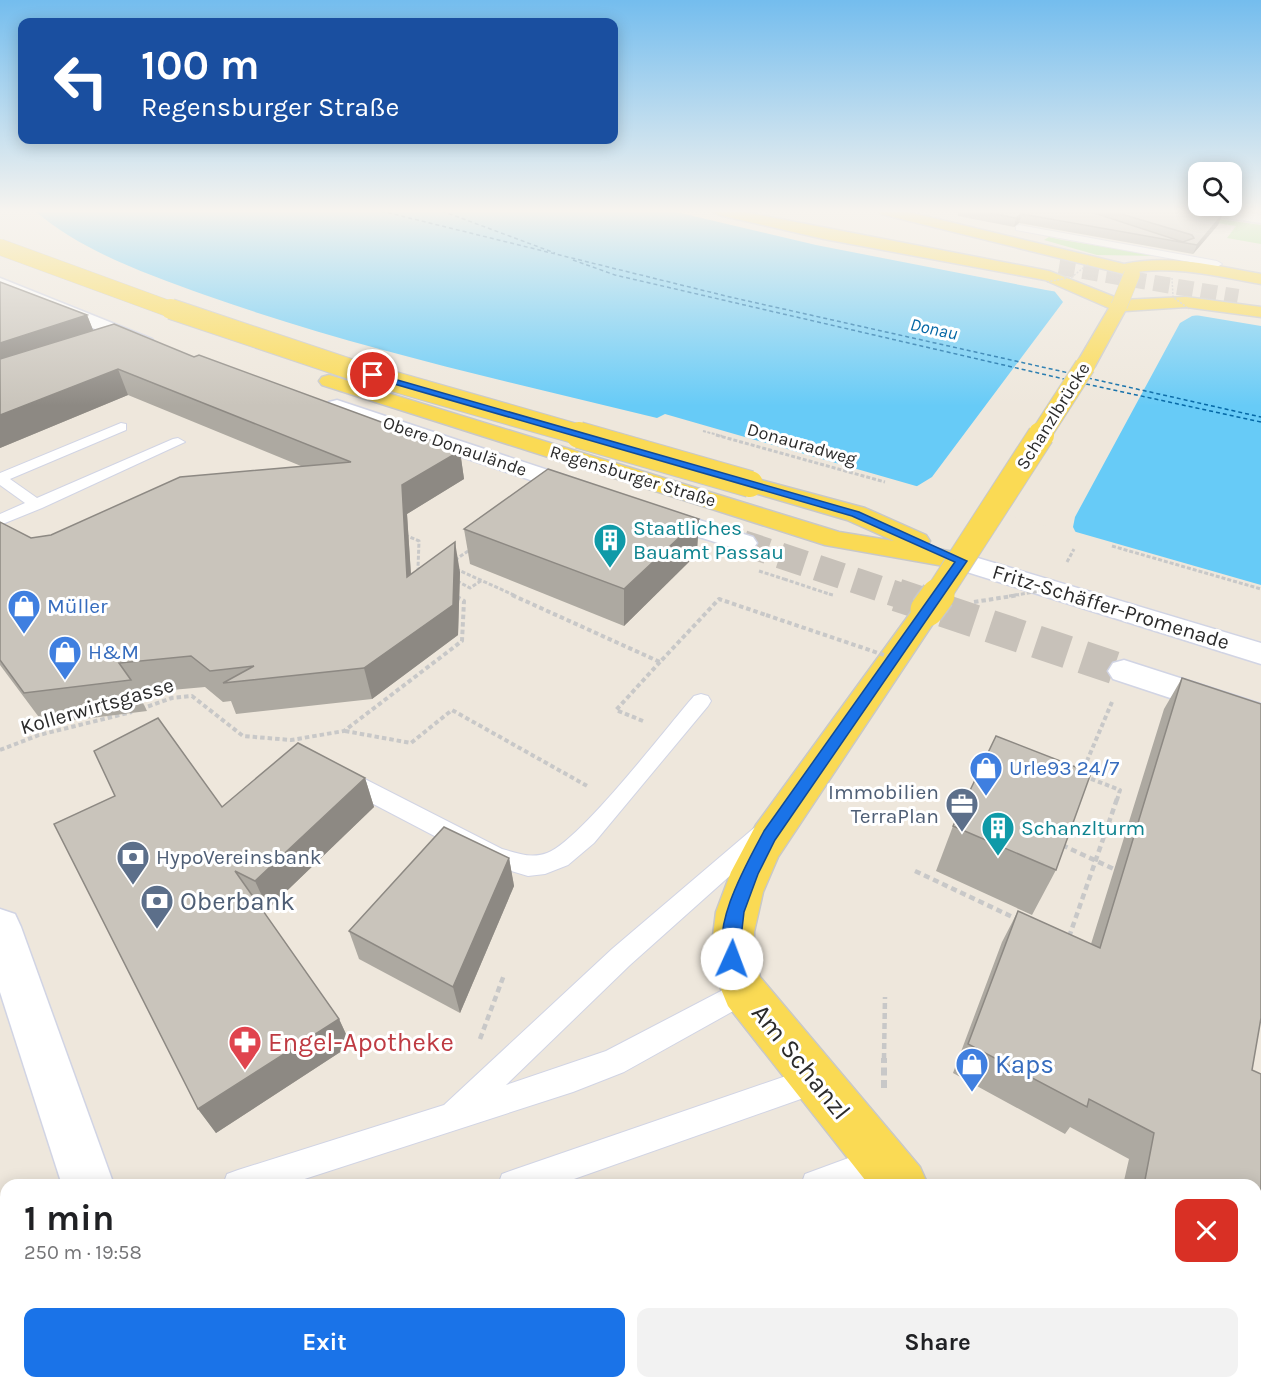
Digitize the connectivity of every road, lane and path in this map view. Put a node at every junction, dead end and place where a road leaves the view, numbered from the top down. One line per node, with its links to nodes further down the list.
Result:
1 (38, 276): 31 (main road, Regensburger Straße)
2 (81, 276): 31 (main road, Regensburger Straße, bridge)
3 (1055, 276): 4 (path, bridge); 13 (main road)
4 (1073, 276)
5 (1126, 276): 13 (main road, Schanzlbrücke, bridge)
6 (1158, 276): 9 (main road)
7 (1172, 278): 12 (path, bridge)
8 (0, 283): 15 (street)
9 (1261, 289)
10 (1238, 297): 11 (main road)
11 (1261, 301)
12 (1183, 305): 13 (main road); 14 (main road)
13 (1119, 306): 31 (main road, Schanzlbrücke, bridge)
14 (1261, 312)
15 (129, 337): 16 (street); 17 (street)
16 (96, 348)
17 (162, 348)
18 (324, 403): 23 (street, Obere Donaulände)
19 (121, 427): 24 (lane)
20 (712, 432): 22 (path, Donauradweg)
21 (178, 442): 24 (lane)
22 (885, 482)
23 (604, 496)
24 (37, 505): 26 (lane)
25 (636, 507): 28 (street)
26 (0, 520)
27 (402, 534): 32 (path)
28 (743, 543)
29 (477, 545): 35 (path)
30 (1112, 546): 37 (path)
31 (961, 561): 36 (street, Fritz-Schäffer-Promenade); 40 (main road, Am Schanzl, bridge)
32 (428, 573)
33 (447, 576): 35 (path)
34 (784, 579): 38 (path, bridge)
35 (482, 580): 43 (path)
36 (1054, 589): 40 (path, bridge); 41 (street, Fritz-Schäffer-Promenade)
37 (1261, 589)
38 (831, 595)
39 (453, 596): 48 (path, Kollerwirtsgasse)
40 (927, 610): 42 (main road, Am Schanzl)
41 (1261, 654)
42 (893, 658): 43 (path, bridge); 52 (main road, Am Schanzl)
43 (660, 662): 46 (path)
44 (1119, 684): 47 (street); 54 (path)
45 (702, 701): 51 (lane)
46 (621, 705)
47 (1261, 716)
48 (344, 731): 49 (path, Kollerwirtsgasse); 51 (path)
49 (0, 750)
50 (331, 772): 51 (lane)
51 (616, 803)
52 (786, 811): 61 (main road, Am Schanzl); 65 (lane)
53 (1059, 844): 54 (path)
54 (1095, 860): 56 (path); 59 (path)
55 (915, 871): 57 (path)
56 (1128, 875)
57 (1029, 925)
58 (0, 927): 67 (street)
59 (1066, 943)
60 (504, 975): 63 (path)
61 (744, 991): 64 (main road, Am Schanzl); 65 (lane)
62 (885, 997): 66 (path)
63 (489, 1017)
64 (815, 1080): 66 (main road, Am Schanzl); 69 (lane)
65 (450, 1118): 68 (lane)
66 (892, 1173): 70 (lane)
67 (86, 1179)
68 (257, 1179)
69 (530, 1179)
70 (854, 1179)

